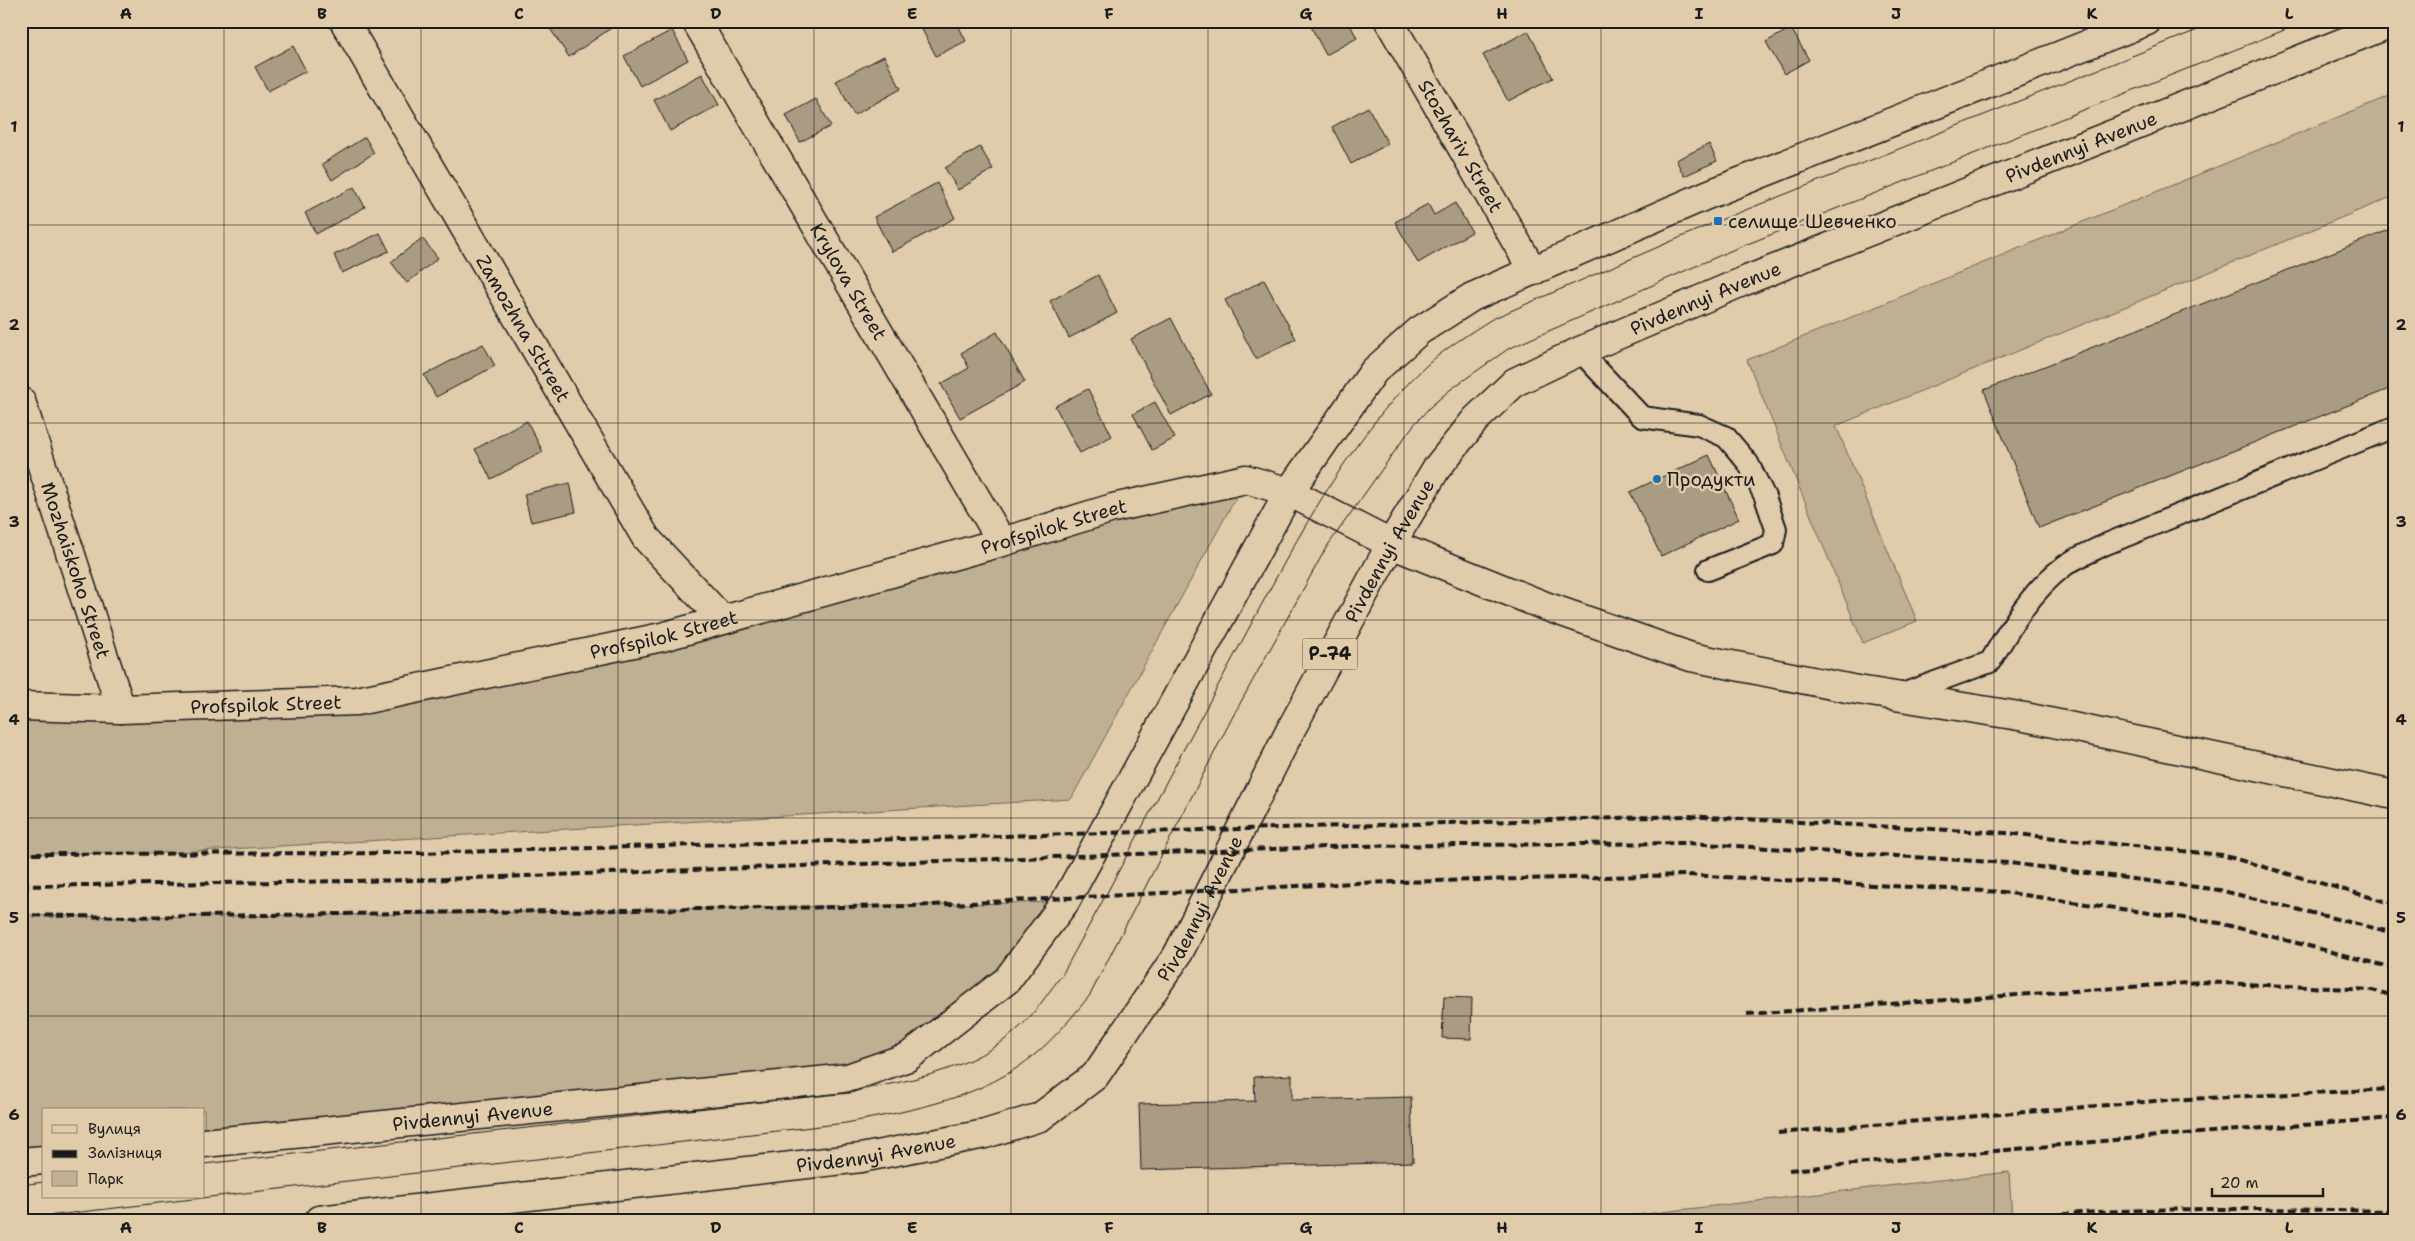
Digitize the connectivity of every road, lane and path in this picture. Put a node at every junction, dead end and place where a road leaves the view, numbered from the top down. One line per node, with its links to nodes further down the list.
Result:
1 (344, 21): 15 (main road, Zamozhna Sttreet)
2 (696, 21): 12 (main road, Krylova Street)
3 (1389, 21): 7 (main road, Stozhariv Street)
4 (2147, 21): 6 (main road, Pivdennyi Avenue)
5 (2394, 22): 8 (main road, Pivdennyi Avenue / Р-74)
6 (2106, 28): 7 (main road, Pivdennyi Avenue)
7 (1533, 271): 11 (main road, Pivdennyi Avenue)
8 (1580, 351): 13 (main road, Pivdennyi Avenue / Р-74); 14 (lane)
9 (21, 401): 18 (main road, Mozhaiskoho Street)
10 (2394, 427): 16 (lane)
11 (1289, 492): 12 (main road, Profspilok Street); 13 (main road, Profspilok Street); 20 (main road, Pivdennyi Avenue)
12 (1002, 542): 15 (main road, Profspilok Street)
13 (1391, 544): 16 (main road, Profspilok Street); 23 (main road, Pivdennyi Avenue / Р-74)
14 (1708, 570)
15 (723, 620): 18 (main road, Profspilok Street)
16 (1896, 696): 19 (main road, Profspilok Street)
17 (21, 706): 18 (main road, Profspilok Street)
18 (121, 709)
19 (2394, 795)
20 (205, 1143)
21 (42, 1160): 22 (main road)
22 (21, 1162)
23 (319, 1220)

